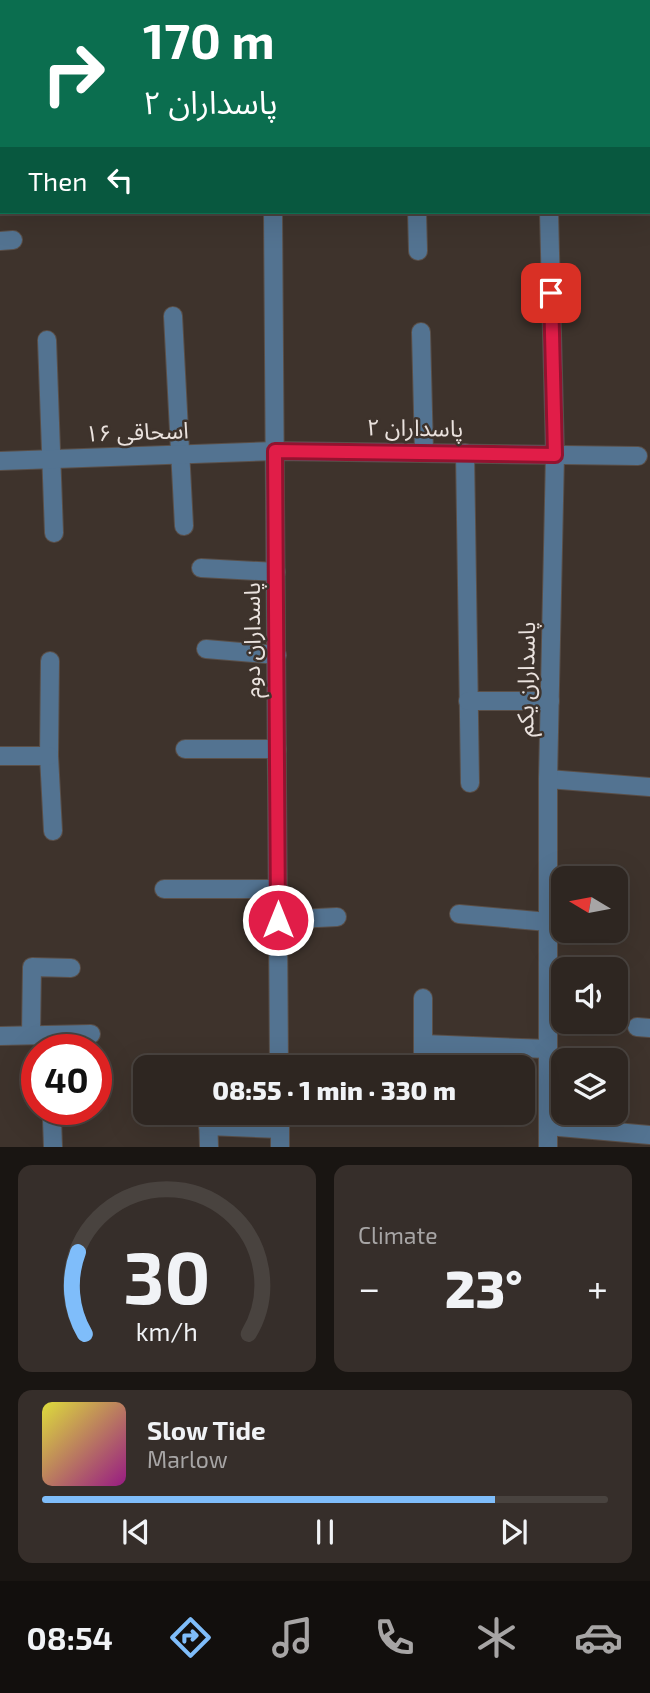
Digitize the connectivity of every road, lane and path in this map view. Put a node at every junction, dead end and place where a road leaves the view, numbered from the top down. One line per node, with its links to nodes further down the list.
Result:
1 (273, 214): 8 (street, پاسداران دوم)
2 (417, 214): 4 (street)
3 (549, 214): 12 (street, پاسداران یکم)
4 (418, 251)
5 (173, 316): 11 (street)
6 (421, 332): 9 (street)
7 (47, 340): 14 (street)
8 (275, 451): 9 (street, پاسداران ۲); 11 (street, اسحاقی ۱۶); 19 (street, پاسداران دوم)
9 (424, 452): 10 (street, پاسداران ۲)
10 (465, 453): 12 (street, پاسداران ۲); 23 (street)
11 (179, 455): 14 (street, اسحاقی ۱۶); 16 (street)
12 (555, 455): 13 (street, پاسداران ۲); 24 (street, پاسداران یکم)
13 (638, 456)
14 (51, 459): 15 (street, اسحاقی ۱۶); 17 (street)
15 (0, 461)
16 (184, 526)
17 (54, 533)
18 (201, 568): 19 (street)
19 (276, 572): 21 (street, پاسداران دوم)
20 (206, 649): 21 (street)
21 (277, 655): 26 (street, پاسداران دوم)
22 (50, 661): 28 (street)
23 (468, 701): 24 (street); 30 (street)
24 (550, 701): 29 (street, پاسداران یکم)
25 (185, 749): 26 (street)
26 (277, 749): 34 (street, پاسداران دوم)
27 (0, 756): 28 (street)
28 (49, 756): 32 (street)
29 (548, 779): 31 (street); 38 (street, پاسداران یکم)
30 (470, 783)
31 (650, 787)
32 (53, 831)
33 (164, 889): 34 (street)
34 (278, 889): 37 (street, پاسداران دوم)
35 (459, 915): 38 (street)
36 (337, 918): 37 (street)
37 (278, 920): 46 (street, پاسداران دوم)
38 (548, 922): 45 (street, پاسداران یکم)
39 (71, 968): 41 (street)
40 (424, 998): 44 (street)
41 (31, 1034)
42 (21, 1035): 43 (street)
43 (0, 1036)
44 (423, 1044): 45 (street); 47 (street)
45 (548, 1049): 51 (street, پاسداران یکم)
46 (279, 1055)
47 (423, 1055)
48 (52, 1125): 54 (street)
49 (208, 1125): 55 (street)
50 (247, 1125): 52 (street)
51 (548, 1126): 53 (street); 56 (street, پاسداران یکم)
52 (280, 1130)
53 (650, 1135)
54 (53, 1147)
55 (209, 1147)
56 (548, 1147)

